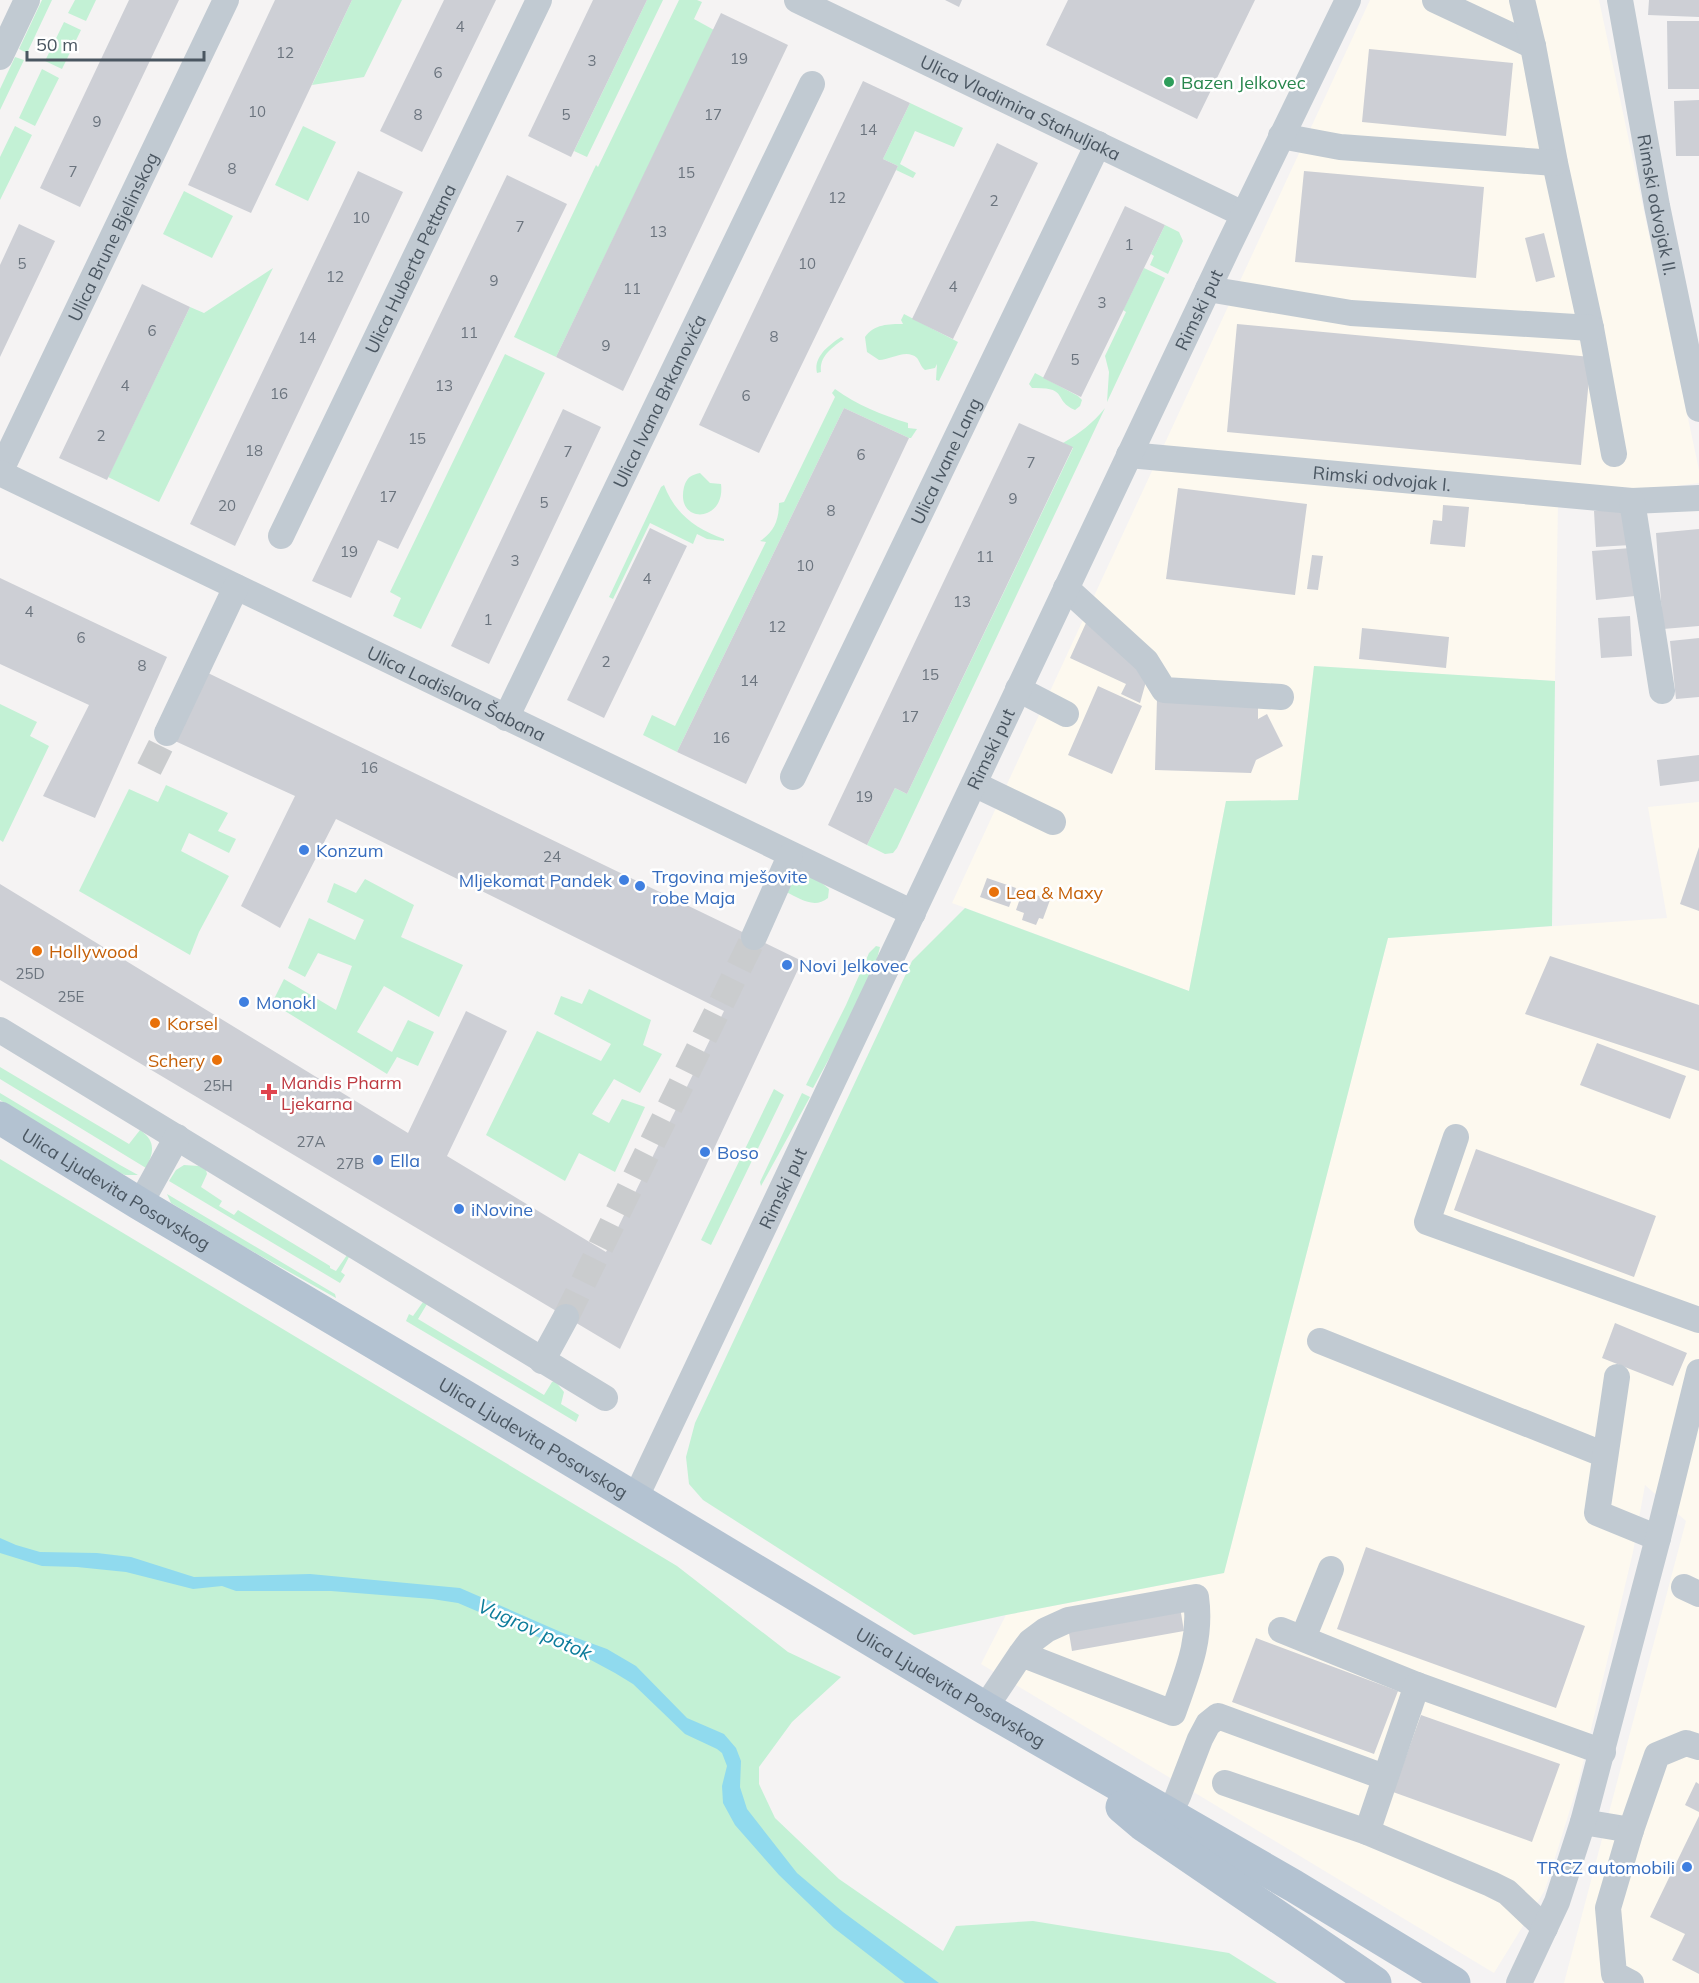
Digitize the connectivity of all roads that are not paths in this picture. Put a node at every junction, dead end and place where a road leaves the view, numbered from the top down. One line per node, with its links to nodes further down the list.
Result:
1 (27, 0): 10 (street)
2 (226, 0): 21 (street, Ulica Brune Bjelinskog)
3 (539, 0): 24 (street, Ulica Huberta Pettana)
4 (797, 0): 13 (street, Ulica Vladimira Stahuljaka)
5 (1348, 0): 12 (street, Rimski put)
6 (1435, 0): 9 (street)
7 (1522, 0): 9 (street)
8 (1620, 0): 18 (street, Rimski odvojak II.)
9 (1533, 46): 14 (street)
10 (0, 57)
11 (812, 84): 31 (street, Ulica Ivana Brkanovića)
12 (1281, 136): 14 (street); 15 (street, Rimski put)
13 (1098, 144): 15 (street, Ulica Vladimira Stahuljaka); 33 (street, Ulica Ivane Lang)
14 (1555, 164): 17 (street)
15 (1243, 214): 16 (street, Rimski put)
16 (1208, 289): 17 (street); 20 (street, Rimski put)
17 (1591, 328): 19 (street)
18 (1699, 409)
19 (1614, 454)
20 (1129, 455): 23 (street, Rimski odvojak I.); 26 (street, Rimski put)
21 (0, 472): 25 (street, Ulica Ladislava Šabana)
22 (1699, 498): 23 (street, Rimski odvojak I.)
23 (1632, 501): 28 (street)
24 (281, 536)
25 (236, 587): 31 (street, Ulica Ladislava Šabana); 32 (street)
26 (1066, 588): 27 (street, Rimski put); 29 (street)
27 (1018, 689): 30 (street); 34 (street, Rimski put)
28 (1662, 691)
29 (1281, 698)
30 (1066, 714)
31 (506, 718): 36 (street, Ulica Ladislava Šabana)
32 (167, 733)
33 (793, 777)
34 (974, 784): 35 (street); 37 (street, Rimski put)
35 (1053, 822)
36 (790, 855): 37 (street, Ulica Ladislava Šabana); 38 (street)
37 (913, 913): 53 (street, Rimski put)
38 (753, 937)
39 (0, 1030): 41 (street)
40 (0, 1118): 43 (main road, Ulica Ljudevita Posavskog)
41 (177, 1137): 43 (street); 47 (street)
42 (1456, 1137): 45 (street)
43 (140, 1204): 53 (main road, Ulica Ljudevita Posavskog)
44 (566, 1317): 47 (street)
45 (1699, 1320)
46 (1320, 1341): 52 (street)
47 (542, 1360): 50 (street)
48 (1699, 1372): 51 (street)
49 (1617, 1377): 52 (street)
50 (605, 1398)
51 (1694, 1419): 54 (street)
52 (1605, 1455): 54 (street)
53 (635, 1499): 58 (main road, Ulica Ljudevita Posavskog)
54 (1658, 1538): 60 (street)
55 (1331, 1569): 57 (street)
56 (1021, 1654): 56 (street); 58 (street)
57 (1417, 1684): 60 (street); 62 (street)
58 (985, 1708): 61 (main road, Ulica Ljudevita Posavskog)
59 (1699, 1747): 66 (street)
60 (1603, 1752): 65 (street)
61 (1068, 1757): 64 (main road, Ulica Ljudevita Posavskog); 69 (main road, Ulica Ljudevita Posavskog)
62 (1384, 1777): 64 (street); 67 (street)
63 (1225, 1783): 67 (street)
64 (1169, 1815): 70 (main road, Ulica Ljudevita Posavskog)
65 (1583, 1822): 66 (street); 68 (street)
66 (1631, 1830): 72 (street)
67 (1367, 1832): 68 (street)
68 (1545, 1928): 71 (street)
69 (1374, 1983)
70 (1454, 1983)
71 (1519, 1983)
72 (1631, 1983)

